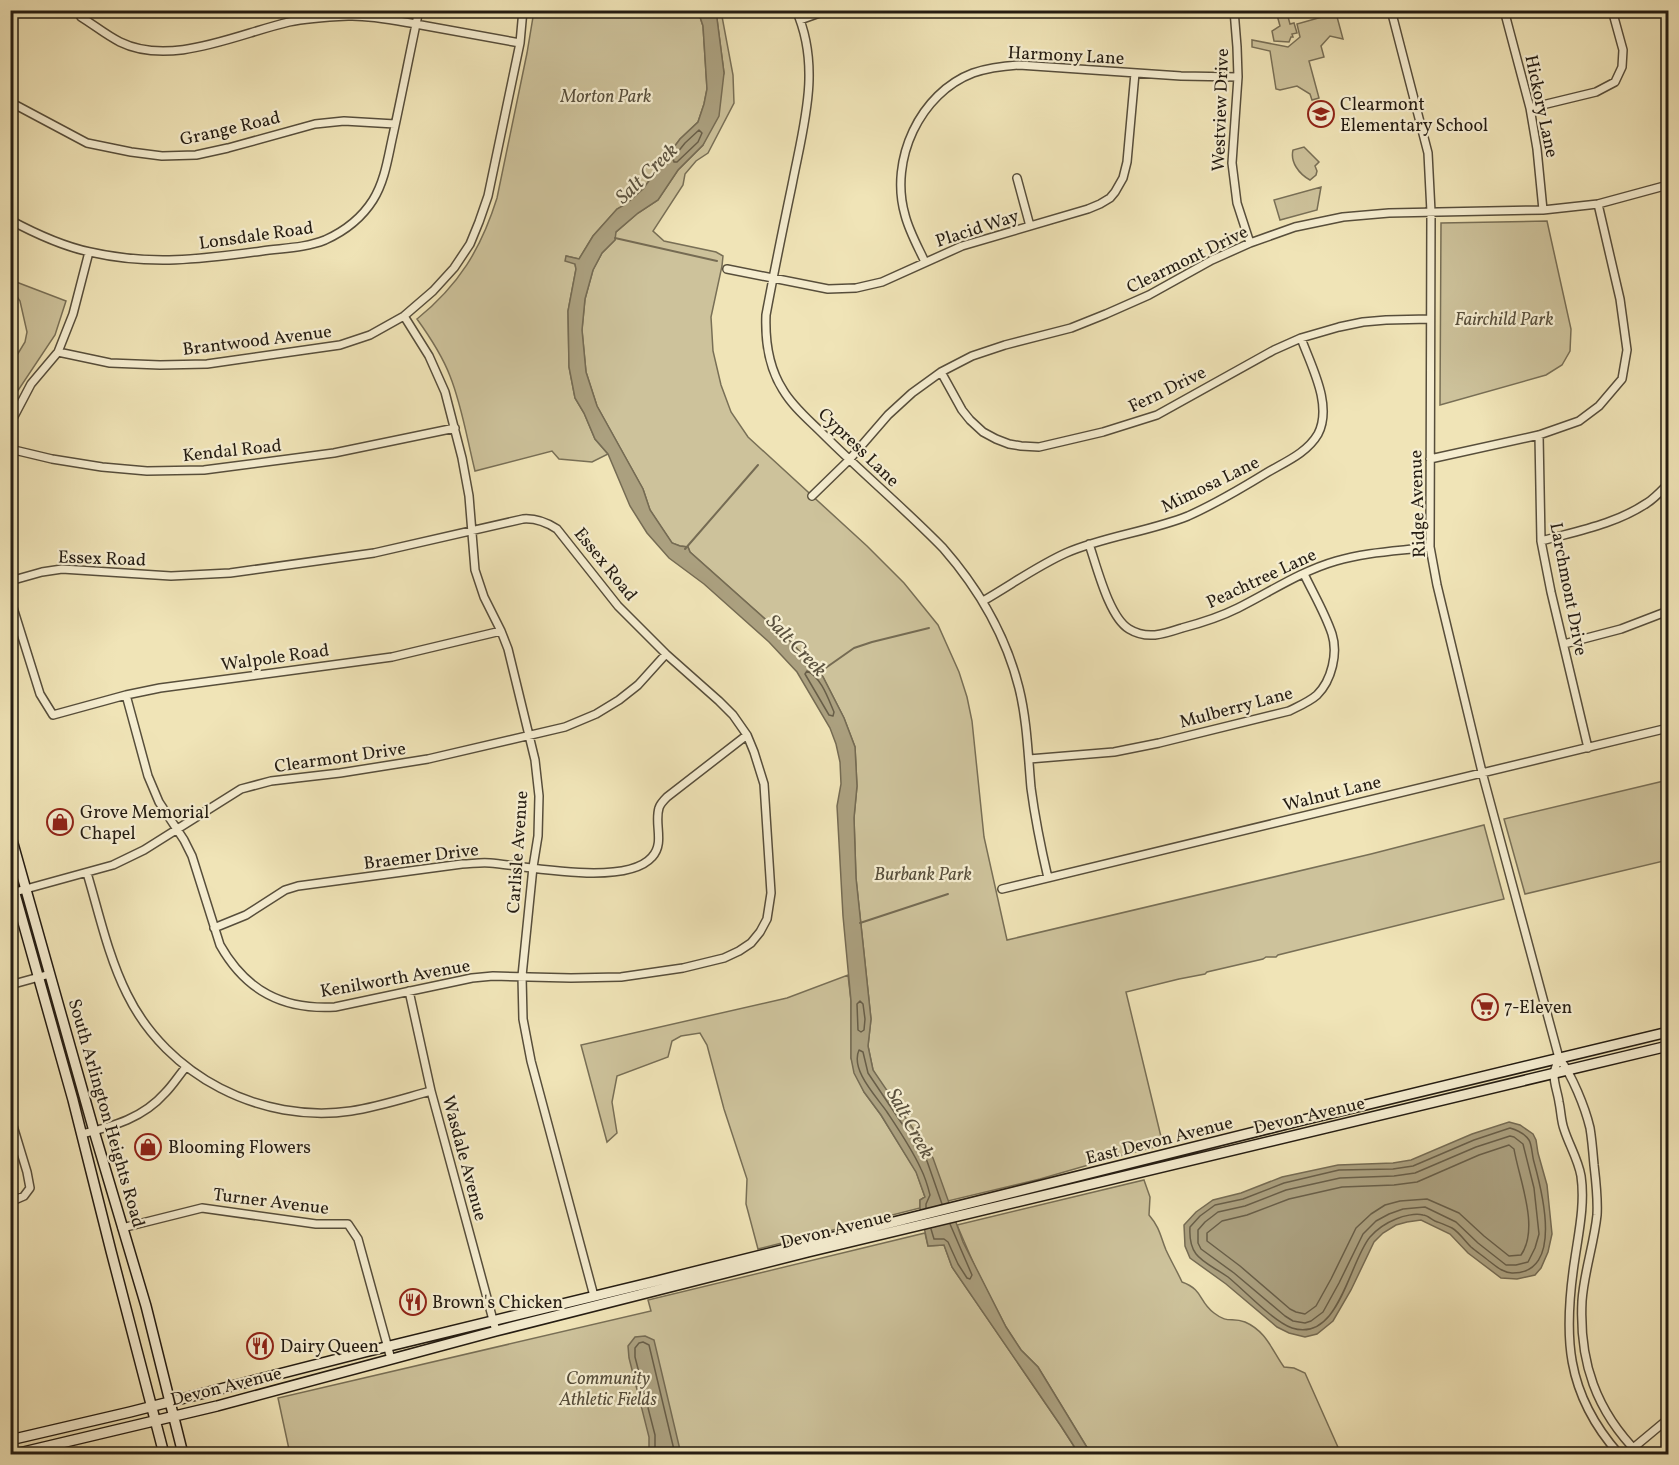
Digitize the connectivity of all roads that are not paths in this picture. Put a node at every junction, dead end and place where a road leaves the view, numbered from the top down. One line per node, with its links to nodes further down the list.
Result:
1 (77, 10): 11 (street)
2 (419, 10): 11 (street, Lonsdale Road)
3 (524, 10): 12 (street, Brantwood Avenue)
4 (796, 10): 10 (street, Cypress Lane)
5 (828, 10): 10 (street)
6 (1234, 10): 14 (street, Westview Drive)
7 (1391, 10): 22 (street, Ridge Avenue)
8 (1504, 10): 16 (street, Hickory Lane)
9 (1612, 10): 16 (street)
10 (800, 20): 29 (street, Cypress Lane)
11 (416, 24): 12 (street); 17 (street, Lonsdale Road)
12 (520, 43): 30 (street, Brantwood Avenue)
13 (1135, 74): 14 (street, Harmony Lane); 24 (street, Placid Way); 27 (street, Harmony Lane)
14 (1238, 77): 25 (street, Westview Drive)
15 (10, 102): 17 (street, Grange Road)
16 (1530, 108): 21 (street, Hickory Lane)
17 (395, 124): 26 (street, Lonsdale Road)
18 (1017, 178): 24 (street)
19 (1668, 185): 20 (street, Clearmont Drive)
20 (1598, 204): 21 (street, Clearmont Drive); 37 (street)
21 (1543, 210): 22 (street, Clearmont Drive)
22 (1431, 212): 25 (street, Clearmont Drive); 31 (street, Ridge Avenue)
23 (10, 220): 26 (street, Lonsdale Road)
24 (1030, 226): 27 (street, Placid Way)
25 (1250, 243): 34 (street, Clearmont Drive)
26 (88, 252): 33 (street)
27 (925, 262): 29 (street, Placid Way)
28 (728, 269): 29 (street, Placid Way)
29 (773, 278): 40 (street, Cypress Lane)
30 (404, 316): 33 (street, Brantwood Avenue); 36 (street, Carlisle Avenue)
31 (1430, 319): 32 (street, Fern Drive); 39 (street, Ridge Avenue)
32 (1301, 338): 34 (street, Fern Drive); 45 (street, Mimosa Lane)
33 (58, 352): 35 (street)
34 (941, 372): 40 (street, Clearmont Drive)
35 (10, 424)
36 (455, 428): 38 (street, Kendal Road); 43 (street, Carlisle Avenue)
37 (1539, 435): 39 (street); 44 (street, Larchmont Drive)
38 (10, 449)
39 (1430, 459): 46 (street, Ridge Avenue)
40 (849, 460): 42 (street, Clearmont Drive); 50 (street, Cypress Lane)
41 (1668, 484): 44 (street)
42 (812, 496)
43 (472, 531): 48 (street, Essex Road); 52 (street, Carlisle Avenue); 54 (street, Essex Road)
44 (1541, 541): 53 (street, Larchmont Drive)
45 (1089, 544): 47 (street, Peachtree Lane); 50 (street, Mimosa Lane)
46 (1430, 547): 47 (street, Peachtree Lane); 61 (street, Ridge Avenue)
47 (1304, 574): 60 (street, Mulberry Lane)
48 (10, 581)
49 (10, 598): 55 (street, Walpole Road)
50 (983, 601): 60 (street, Cypress Lane)
51 (1668, 610): 53 (street)
52 (501, 631): 55 (street, Walpole Road); 57 (street, Carlisle Avenue)
53 (1564, 644): 59 (street, Larchmont Drive)
54 (666, 654): 57 (street, Clearmont Drive); 58 (street, Essex Road)
55 (126, 695): 62 (street, Kenilworth Avenue)
56 (1668, 728): 59 (street, Walnut Lane)
57 (529, 735): 62 (street, Clearmont Drive); 64 (street, Carlisle Avenue)
58 (747, 735): 64 (street, Braemer Drive); 73 (street, Essex Road)
59 (1588, 748): 61 (street, Walnut Lane)
60 (1029, 759): 68 (street, Cypress Lane)
61 (1482, 772): 68 (street, Walnut Lane); 81 (street, Ridge Avenue)
62 (177, 830): 66 (street, Clearmont Drive); 72 (street, Kenilworth Avenue)
63 (10, 833): 65 (main road, South Arlington Heights Road)
64 (532, 867): 72 (street, Braemer Drive); 75 (street, Carlisle Avenue)
65 (21, 870): 67 (street); 70 (main road, South Arlington Heights Road)
66 (87, 873): 70 (street, Clearmont Drive); 82 (street)
67 (10, 874): 71 (main road, South Arlington Heights Road)
68 (1048, 878): 69 (street, Walnut Lane)
69 (1002, 889)
70 (27, 890): 71 (street, Clearmont Drive); 74 (main road, South Arlington Heights Road)
71 (15, 892): 76 (main road, South Arlington Heights Road)
72 (214, 928): 78 (street, Kenilworth Avenue)
73 (724, 958): 75 (street, Kenilworth Avenue)
74 (50, 974): 76 (street); 87 (main road, South Arlington Heights Road)
75 (522, 976): 78 (street, Kenilworth Avenue); 94 (street, Carlisle Avenue)
76 (39, 978): 77 (street); 88 (main road, South Arlington Heights Road)
77 (10, 985)
78 (409, 991): 85 (street, Wasdale Avenue)
79 (1668, 1032): 81 (main road, East Devon Avenue)
80 (1668, 1046): 83 (main road, Devon Avenue)
81 (1558, 1058): 83 (street); 84 (street); 90 (main road, East Devon Avenue)
82 (186, 1067): 85 (street); 87 (street)
83 (1568, 1071): 84 (main road, Devon Avenue); 104 (street)
84 (1554, 1075): 90 (main road, Devon Avenue); 108 (street)
85 (431, 1091): 95 (street, Wasdale Avenue)
86 (10, 1116): 89 (street)
87 (94, 1131): 88 (street); 92 (main road, South Arlington Heights Road)
88 (82, 1134): 99 (main road, South Arlington Heights Road)
89 (10, 1202)
90 (973, 1208): 91 (main road, East Devon Avenue)
91 (906, 1224): 93 (main road, East Devon Avenue); 95 (main road, Devon Avenue)
92 (122, 1228): 96 (street, Turner Avenue); 98 (main road, South Arlington Heights Road)
93 (657, 1281): 94 (main road, Devon Avenue)
94 (594, 1296): 95 (main road, Devon Avenue)
95 (495, 1326): 96 (main road, Devon Avenue); 97 (main road, Devon Avenue)
96 (388, 1346): 97 (street, Turner Avenue); 98 (main road, Devon Avenue)
97 (392, 1359): 100 (main road, Devon Avenue)
98 (171, 1402): 99 (main road, Devon Avenue); 100 (main road, South Arlington Heights Road)
99 (153, 1406): 102 (main road, South Arlington Heights Road); 103 (main road, Devon Avenue)
100 (174, 1416): 102 (main road, Devon Avenue); 107 (main road, South Arlington Heights Road)
101 (1668, 1419): 104 (street)
102 (156, 1421): 105 (main road, Devon Avenue); 106 (main road, South Arlington Heights Road)
103 (10, 1440)
104 (1633, 1448): 109 (street); 110 (street)
105 (15, 1455)
106 (164, 1455)
107 (183, 1455)
108 (1619, 1455)
109 (1626, 1455)
110 (1639, 1455)

